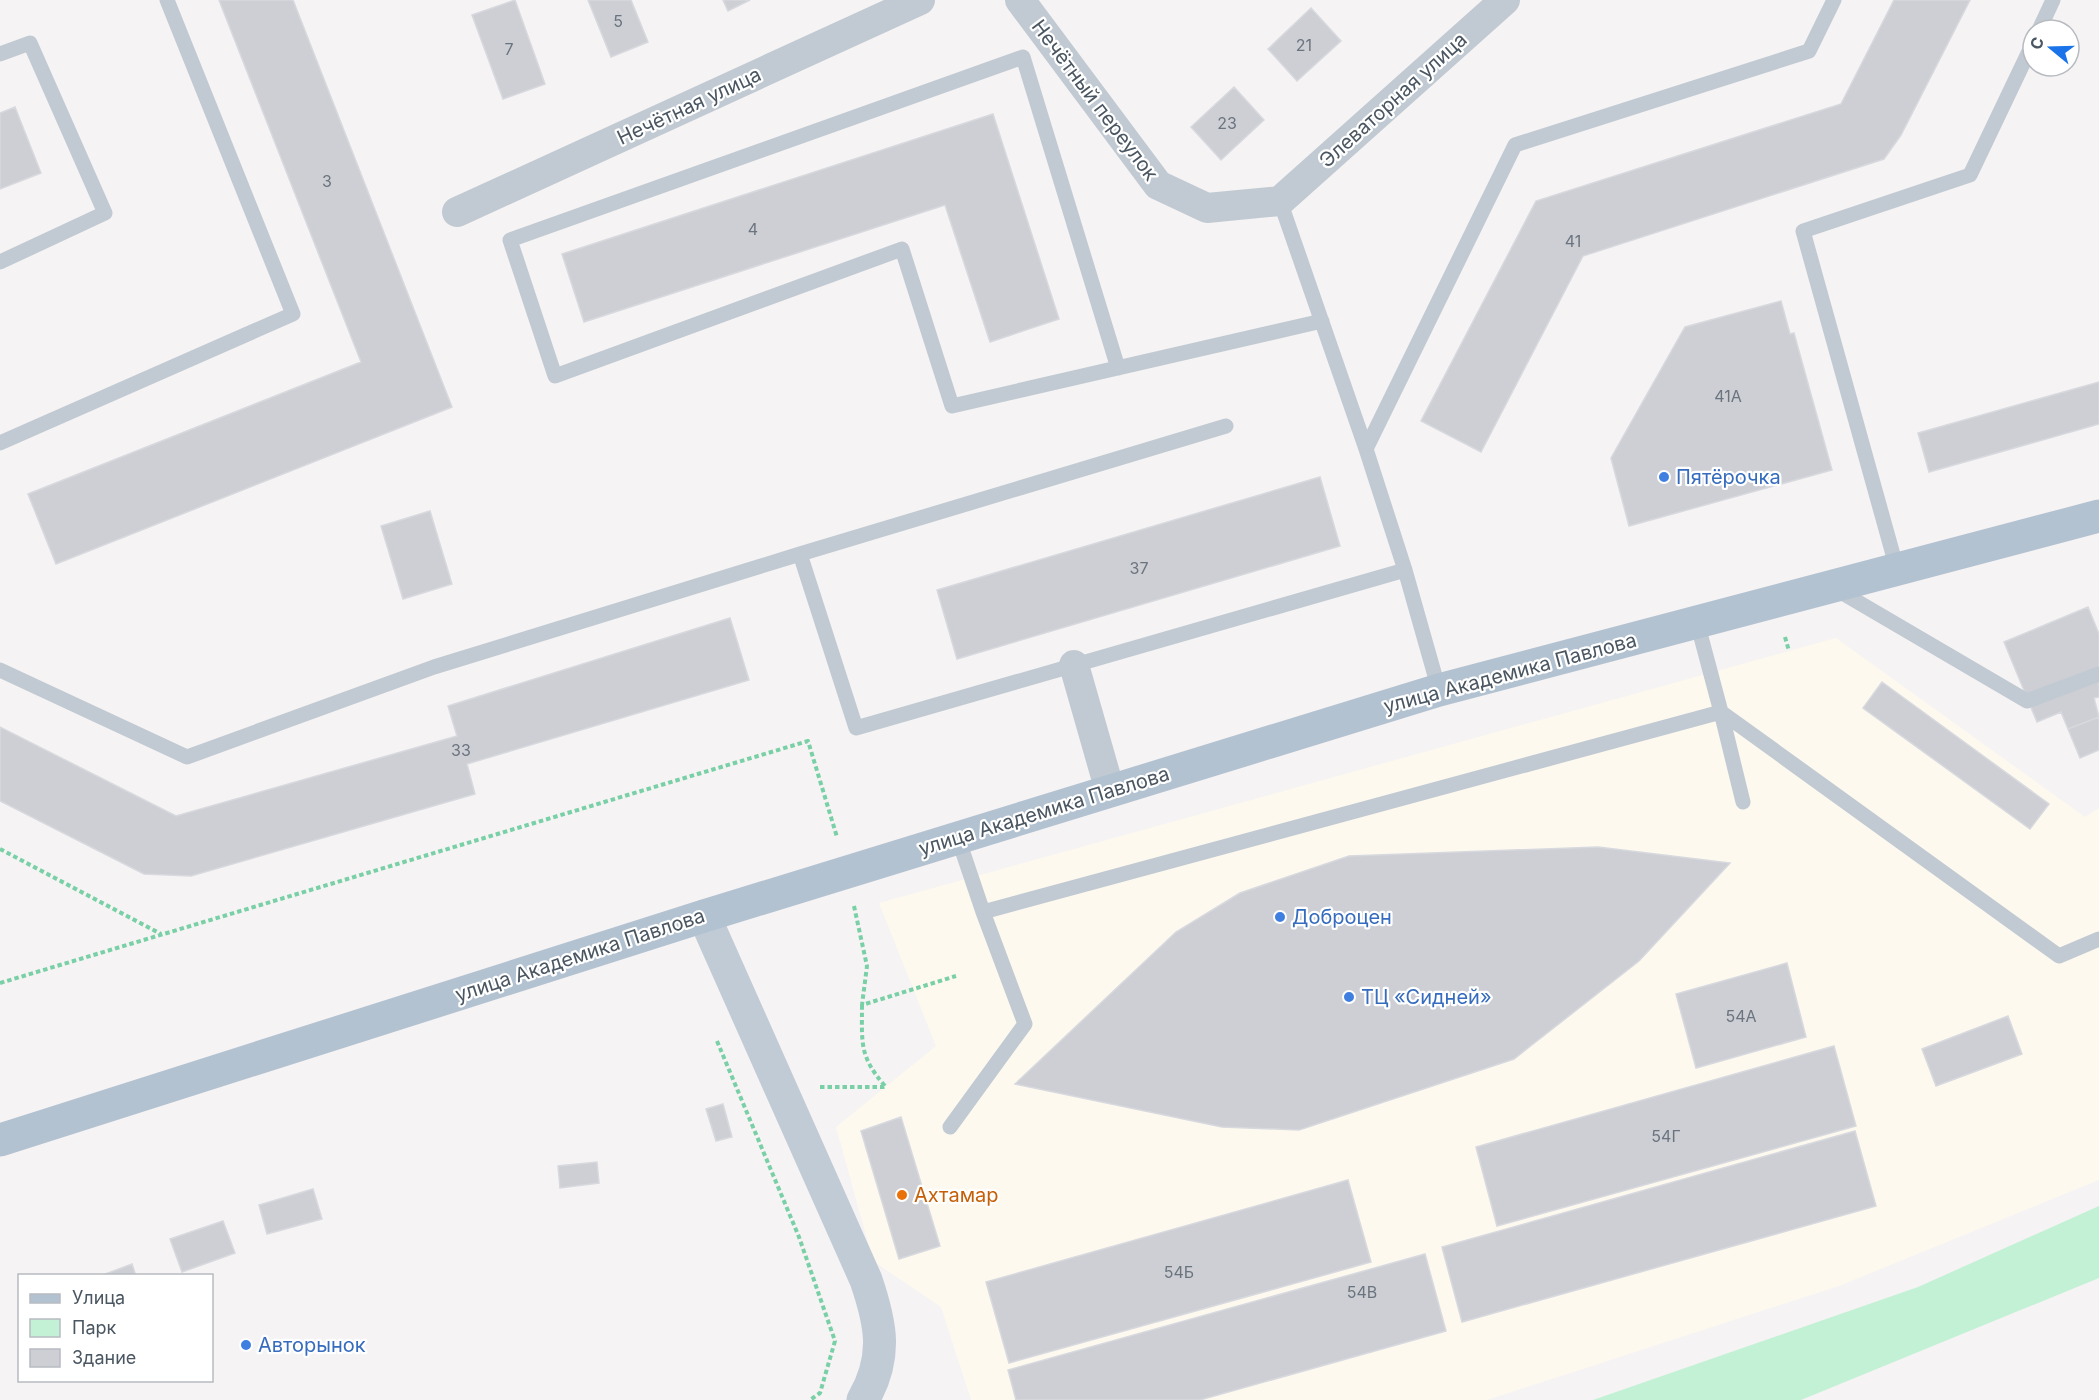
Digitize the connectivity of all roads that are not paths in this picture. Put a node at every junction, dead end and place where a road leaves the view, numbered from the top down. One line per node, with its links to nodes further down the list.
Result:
1 (167, 0): 16 (lane)
2 (920, 0): 11 (street, Нечётная улица)
3 (1020, 0): 10 (street, Нечётный переулок)
4 (1505, 0): 10 (street, Элеваторная улица)
5 (1833, 0): 17 (lane)
6 (2054, 0): 7 (lane)
7 (2045, 18)
8 (0, 54): 12 (lane)
9 (2021, 68): 20 (lane)
10 (1280, 201): 13 (lane)
11 (457, 212)
12 (0, 262)
13 (1322, 321): 14 (lane); 17 (lane)
14 (1118, 368): 14 (lane)
15 (1226, 426): 19 (lane)
16 (0, 443)
17 (1366, 449): 21 (lane)
18 (2099, 516): 20 (main road, улица Академика Павлова)
19 (800, 554): 24 (lane); 25 (lane)
20 (1897, 569): 22 (main road, улица Академика Павлова)
21 (1405, 570): 24 (lane); 27 (lane)
22 (1832, 586): 23 (main road, улица Академика Павлова); 26 (lane)
23 (1696, 622): 27 (main road, улица Академика Павлова); 28 (lane)
24 (1074, 665): 29 (street)
25 (0, 670)
26 (2099, 674)
27 (1439, 690): 29 (main road, улица Академика Павлова)
28 (1721, 712): 30 (lane); 32 (lane); 34 (lane)
29 (1110, 791): 31 (main road, улица Академика Павлова)
30 (1743, 802)
31 (958, 838): 32 (lane); 33 (main road, улица Академика Павлова)
32 (983, 912): 35 (lane)
33 (704, 916): 36 (main road, улица Академика Павлова); 37 (main road)
34 (2099, 939)
35 (950, 1126)
36 (0, 1140)
37 (863, 1400)

